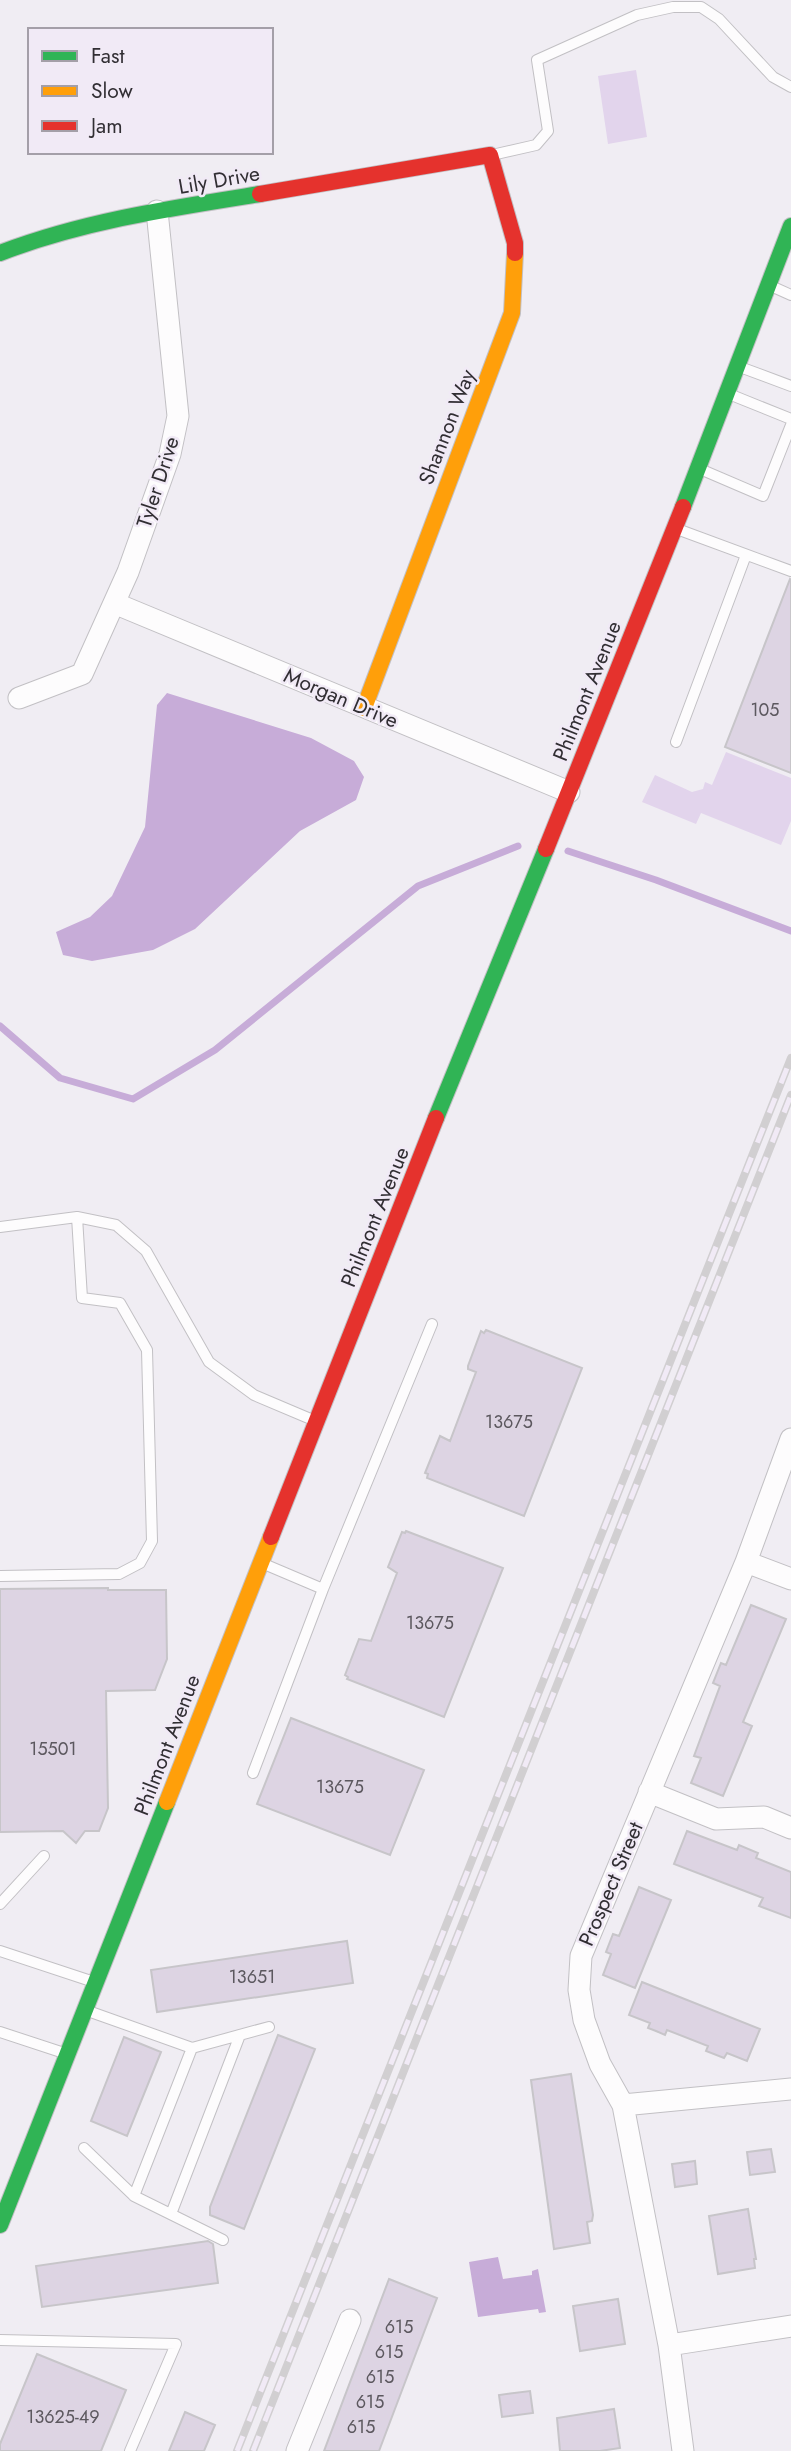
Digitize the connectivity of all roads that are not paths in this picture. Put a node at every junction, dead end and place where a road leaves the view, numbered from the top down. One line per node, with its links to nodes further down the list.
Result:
1 (791, 87): 2 (lane)
2 (490, 155): 3 (main road, Lily Drive); 19 (main road, Shannon Way)
3 (157, 211): 5 (main road, Lily Drive); 17 (street, Tyler Drive)
4 (791, 226): 6 (main road, Philmont Avenue)
5 (0, 253)
6 (784, 263): 7 (main road, Philmont Avenue)
7 (768, 285): 8 (lane); 9 (main road, Philmont Avenue)
8 (791, 295)
9 (737, 366): 10 (lane); 11 (main road, Philmont Avenue)
10 (791, 386)
11 (726, 393): 12 (lane); 13 (main road, Philmont Avenue)
12 (791, 422): 13 (lane)
13 (698, 468): 14 (main road, Philmont Avenue)
14 (674, 528): 15 (lane); 21 (main road, Philmont Avenue)
15 (746, 555): 16 (lane); 20 (lane)
16 (791, 571)
17 (114, 603): 18 (street, Tyler Drive); 19 (street, Morgan Drive)
18 (19, 698)
19 (364, 708): 21 (street, Morgan Drive)
20 (676, 742)
21 (569, 792): 25 (main road, Philmont Avenue)
22 (77, 1217): 23 (lane); 25 (lane); 29 (lane)
23 (0, 1227)
24 (432, 1324): 31 (lane)
25 (317, 1422): 28 (main road, Philmont Avenue)
26 (791, 1439): 27 (street, Prospect Street)
27 (746, 1562): 30 (street); 33 (street, Prospect Street)
28 (262, 1563): 31 (lane); 38 (main road, Philmont Avenue)
29 (0, 1576)
30 (791, 1579)
31 (323, 1588): 32 (lane)
32 (253, 1773)
33 (649, 1792): 34 (street); 46 (street, Prospect Street)
34 (791, 1828)
35 (44, 1856): 36 (lane)
36 (0, 1903)
37 (0, 1951): 38 (lane)
38 (96, 1983): 39 (main road, Philmont Avenue)
39 (86, 2010): 43 (lane); 44 (main road, Philmont Avenue)
40 (269, 2027): 42 (lane)
41 (0, 2032): 44 (lane)
42 (240, 2035): 43 (lane); 49 (lane)
43 (192, 2048): 48 (lane)
44 (68, 2054): 50 (main road, Philmont Avenue)
45 (791, 2090): 46 (street)
46 (622, 2105): 55 (street, Prospect Street)
47 (84, 2148): 48 (lane)
48 (134, 2196): 49 (lane)
49 (171, 2214): 51 (lane)
50 (0, 2225)
51 (223, 2240)
52 (350, 2320): 57 (street)
53 (791, 2326): 55 (street)
54 (0, 2340): 56 (lane)
55 (669, 2345): 58 (street, Prospect Street)
56 (130, 2451)
57 (297, 2451)
58 (683, 2451)

